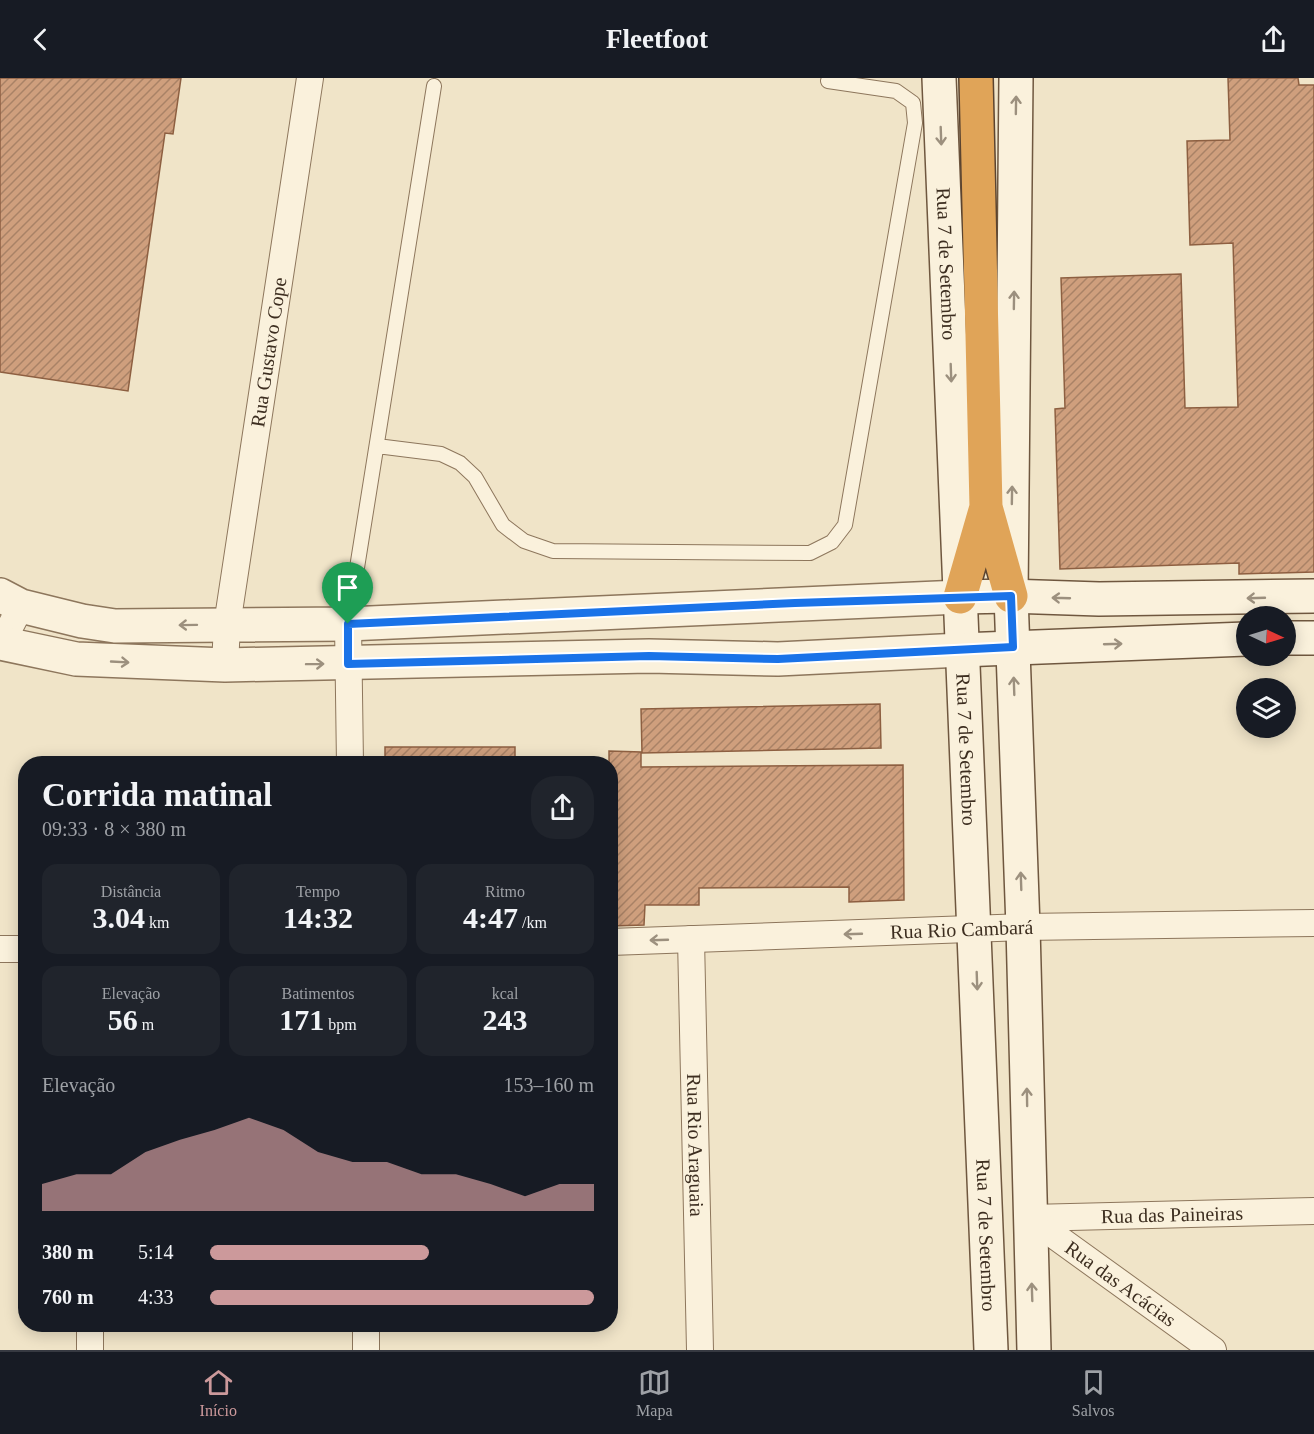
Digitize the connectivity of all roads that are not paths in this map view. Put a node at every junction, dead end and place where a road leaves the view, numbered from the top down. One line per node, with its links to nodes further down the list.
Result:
1 (310, 78): 17 (street, Rua Gustavo Cope)
2 (939, 78): 11 (main road, Rua 7 de Setembro, one-way to 11)
3 (976, 78): 8 (highway)
4 (1016, 78): 9 (main road, one-way to 4)
5 (828, 81): 7 (lane)
6 (434, 86): 7 (lane)
7 (377, 446): 16 (lane)
8 (986, 500): 9 (highway); 11 (highway)
9 (1011, 596): 11 (main road); 12 (main road, one-way to 9); 23 (main road)
10 (1314, 596): 12 (main road, one-way to 12)
11 (960, 597): 14 (main road); 24 (main road, Rua 7 de Setembro)
12 (1214, 599): 21 (main road)
13 (11, 601): 15 (main road); 22 (street)
14 (647, 610): 16 (main road); 25 (main road)
15 (82, 621): 17 (main road, one-way to 15); 26 (main road)
16 (348, 624): 17 (main road); 27 (street)
17 (227, 625): 28 (street, Rua Gustavo Cope)
18 (1296, 638): 19 (main road)
19 (1314, 638)
20 (1236, 639): 21 (main road)
21 (1214, 640): 23 (main road, one-way to 21)
22 (0, 644): 26 (main road)
23 (1013, 647): 24 (main road); 31 (main road, one-way to 23)
24 (961, 650): 25 (main road); 32 (main road, Rua 7 de Setembro)
25 (649, 656): 27 (main road)
26 (76, 659): 28 (main road, one-way to 28)
27 (348, 664): 28 (main road, one-way to 27); 29 (street)
28 (225, 665)
29 (350, 756)
30 (1314, 923): 31 (street, Rua Rio Cambará)
31 (1023, 927): 32 (street, Rua Rio Cambará); 38 (main road, one-way to 31)
32 (975, 930): 33 (street, Rua Rio Cambará, one-way to 33); 44 (main road, Rua 7 de Setembro, one-way to 44)
33 (691, 939): 34 (street, Rua Rio Cambará, one-way to 34); 43 (street, Rua Rio Araguaia)
34 (618, 942)
35 (18, 949): 36 (street)
36 (0, 950)
37 (1314, 1211): 38 (street, Rua das Paineiras)
38 (1030, 1218): 45 (main road, one-way to 38); 46 (street, Rua das Acácias)
39 (90, 1332): 41 (street)
40 (366, 1332): 42 (street)
41 (90, 1350)
42 (366, 1350)
43 (700, 1350)
44 (991, 1350)
45 (1034, 1350)
46 (1213, 1350)

